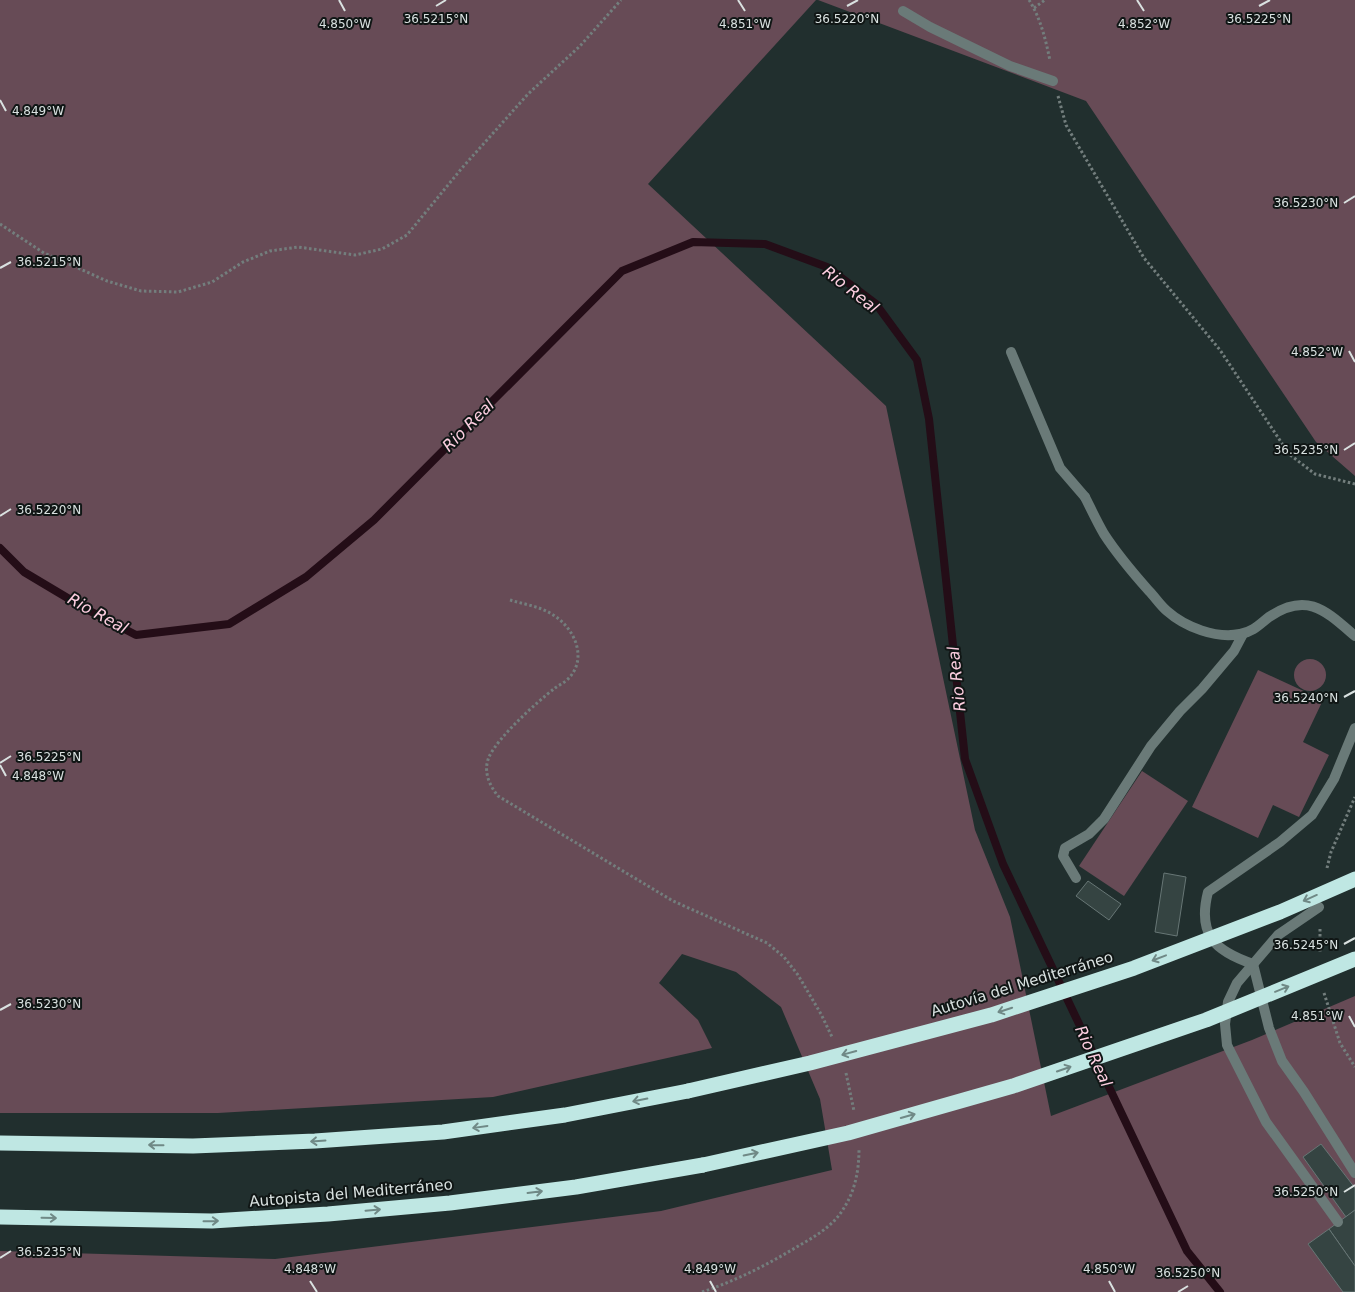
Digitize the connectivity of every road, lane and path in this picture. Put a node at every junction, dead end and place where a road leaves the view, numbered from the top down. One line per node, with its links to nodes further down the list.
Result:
1 (621, 0): 7 (path)
2 (1029, 0): 4 (path)
3 (1045, 0): 4 (path)
4 (1034, 8): 6 (path)
5 (903, 11): 6 (street)
6 (1053, 81): 9 (path)
7 (0, 224)
8 (1011, 352): 11 (street)
9 (1355, 484)
10 (510, 600): 23 (path)
11 (1243, 634): 12 (street); 16 (street)
12 (1355, 636)
13 (1355, 728): 21 (street)
14 (1355, 797): 15 (path)
15 (1327, 870)
16 (1076, 878)
17 (1355, 879): 27 (highway, Autovía del Mediterráneo, one-way to 27, bridge)
18 (1320, 907): 20 (path); 21 (street)
19 (1355, 959): 30 (highway, Autopista del Mediterráneo, one-way to 19, bridge)
20 (1320, 960)
21 (1253, 964): 29 (street); 31 (street)
22 (1323, 984): 25 (path)
23 (833, 1040)
24 (844, 1066): 26 (path)
25 (1355, 1067)
26 (854, 1112)
27 (0, 1143)
28 (859, 1147): 32 (path)
29 (1355, 1173)
30 (0, 1217)
31 (1338, 1222)
32 (702, 1292)

